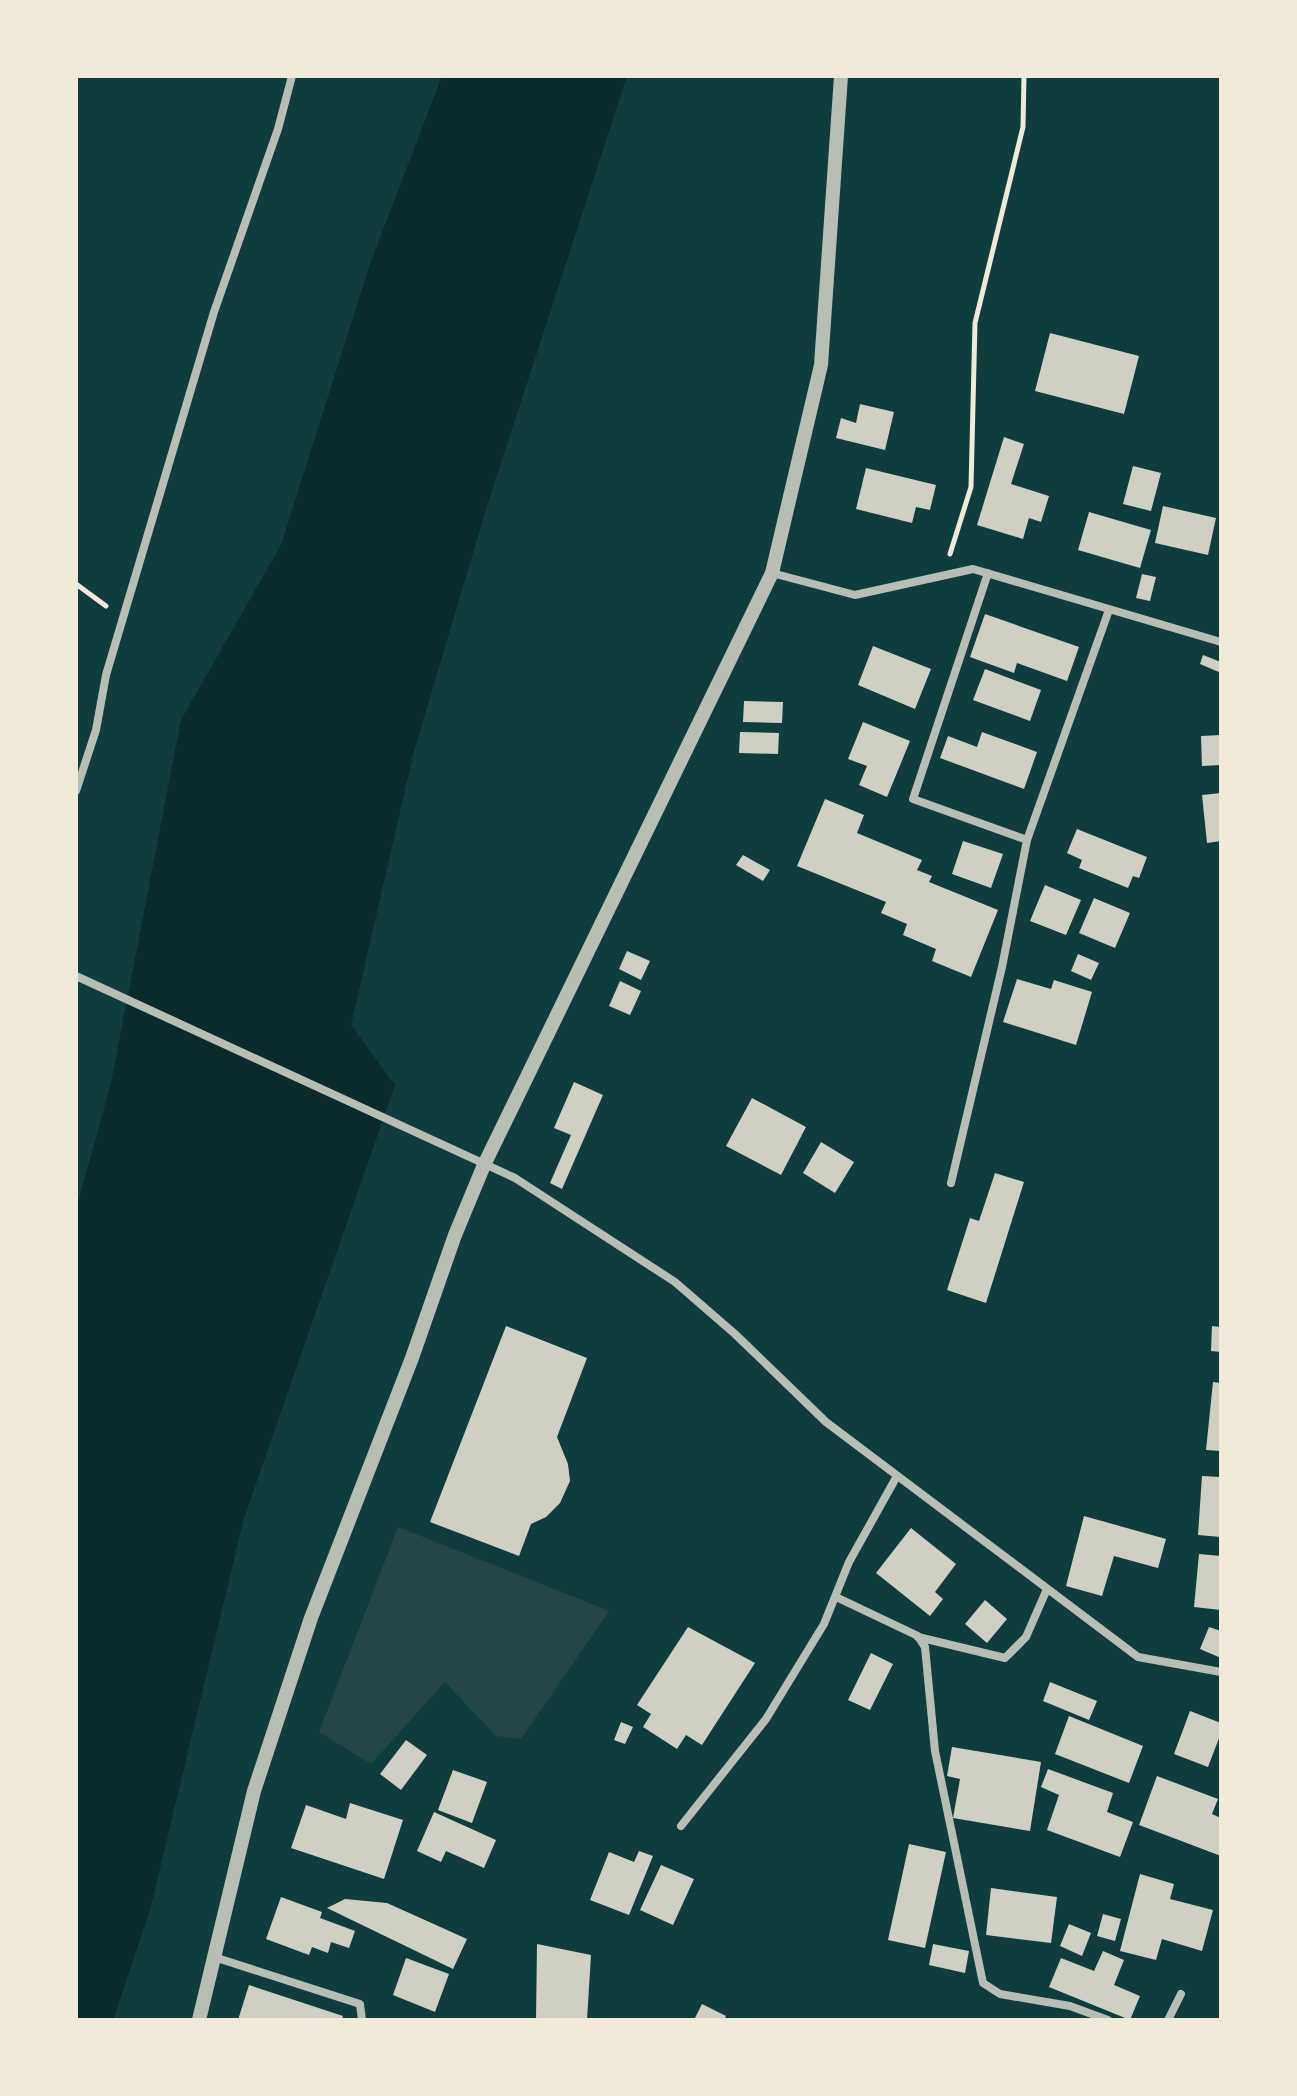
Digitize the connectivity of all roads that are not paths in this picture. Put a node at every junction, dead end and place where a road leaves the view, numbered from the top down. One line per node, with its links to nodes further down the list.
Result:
1 (292, 76): 8 (street)
2 (841, 76): 3 (street)
3 (772, 573): 4 (street); 11 (street)
4 (988, 573): 5 (street); 9 (street)
5 (1109, 610): 7 (street); 9 (street)
6 (1221, 631): 7 (street)
7 (1220, 642)
8 (76, 791)
9 (1027, 840): 12 (street)
10 (76, 976): 11 (street)
11 (484, 1165): 13 (street); 19 (street)
12 (951, 1183)
13 (897, 1476): 14 (street); 15 (street)
14 (1047, 1589): 16 (street); 17 (street)
15 (836, 1597): 16 (street); 18 (street)
16 (918, 1636): 23 (street)
17 (1221, 1672)
18 (681, 1826)
19 (214, 1957): 21 (street); 22 (street)
20 (1181, 1994): 24 (street)
21 (199, 2020)
22 (362, 2020)
23 (1108, 2020)
24 (1168, 2020)

